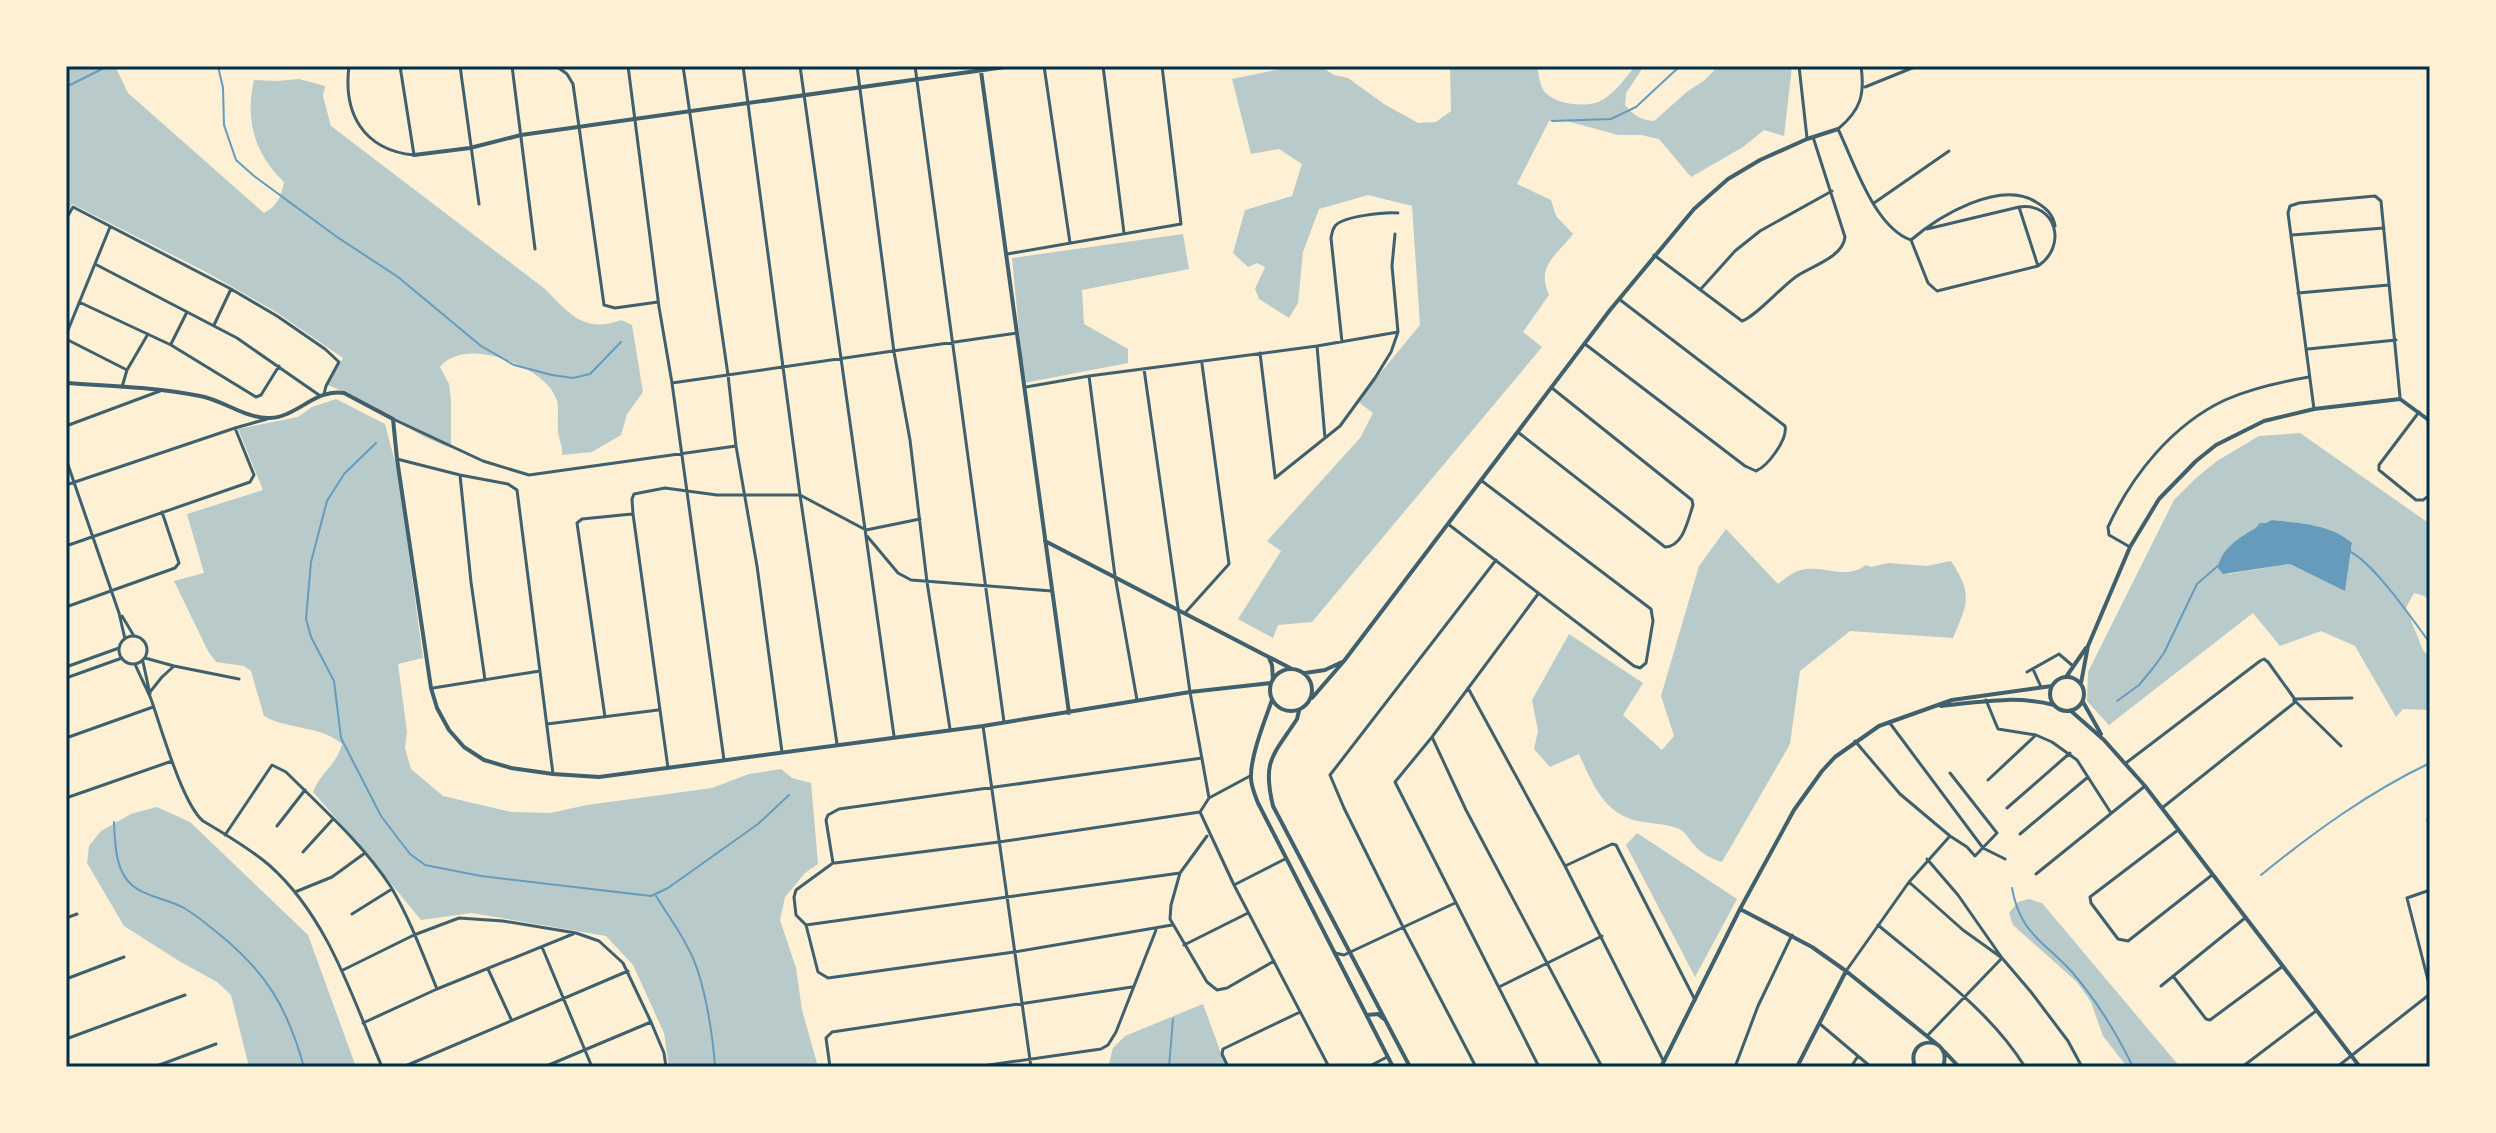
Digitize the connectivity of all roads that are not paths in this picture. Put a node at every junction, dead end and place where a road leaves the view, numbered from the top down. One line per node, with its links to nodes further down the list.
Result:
1 (349, 66): 33 (street)
2 (400, 66): 33 (street)
3 (460, 66): 31 (street)
4 (512, 66): 29 (street)
5 (556, 66): 27 (street)
6 (628, 66): 26 (street)
7 (683, 66): 25 (street)
8 (743, 66): 24 (street)
9 (800, 66): 23 (street)
10 (857, 66): 22 (street)
11 (915, 66): 20 (street)
12 (1012, 66): 19 (street)
13 (1044, 66): 48 (street)
14 (1103, 66): 44 (street)
15 (1162, 66): 44 (street)
16 (1799, 66): 30 (street)
17 (1861, 66): 21 (street)
18 (1917, 66): 21 (street)
19 (981, 71): 20 (street); 50 (street)
20 (917, 80): 22 (street); 69 (street)
21 (1864, 87): 28 (street)
22 (861, 88): 23 (street); 74 (street)
23 (804, 95): 24 (street); 76 (street)
24 (747, 103): 25 (street); 79 (street)
25 (689, 113): 26 (street); 82 (street)
26 (635, 120): 27 (street); 60 (street)
27 (579, 127): 29 (street); 60 (street)
28 (1838, 129): 30 (street); 35 (street)
29 (521, 135): 31 (street); 49 (street)
30 (1810, 138): 34 (street); 51 (street)
31 (470, 148): 33 (street); 36 (street)
32 (1949, 151): 35 (street)
33 (414, 155)
34 (1832, 191): 56 (street); 56 (street)
35 (1874, 203): 47 (street)
36 (479, 204)
37 (2019, 207): 42 (street); 43 (street); 53 (street)
38 (1398, 213): 68 (street)
39 (66, 219): 40 (street)
40 (110, 227): 52 (street); 55 (street)
41 (2384, 228): 46 (street); 46 (street); 54 (street)
42 (2055, 229): 43 (street); 53 (street)
43 (1922, 231): 47 (street)
44 (1124, 234): 48 (street)
45 (1395, 234): 63 (street)
46 (2292, 235): 57 (street)
47 (1911, 240): 53 (street)
48 (1070, 243): 50 (street)
49 (535, 249)
50 (1006, 254): 64 (street)
51 (1654, 255): 56 (street); 58 (street)
52 (95, 264): 59 (street); 61 (street)
53 (2038, 266)
54 (2389, 285): 57 (street); 67 (street)
55 (231, 289): 62 (street); 91 (street)
56 (1700, 290)
57 (2298, 293): 73 (street)
58 (1619, 299): 70 (street); 70 (street)
59 (79, 302): 65 (street); 66 (street)
60 (658, 302): 86 (street)
61 (187, 312): 62 (street); 71 (street)
62 (214, 325): 78 (street)
63 (1398, 332): 68 (street); 101 (street)
64 (1017, 333): 69 (street); 88 (street)
65 (148, 334): 71 (street); 81 (street)
66 (66, 337): 81 (street)
67 (2396, 340): 73 (street); 92 (street)
68 (1342, 342): 72 (street)
69 (953, 344): 74 (street); 127 (street)
70 (1585, 344): 89 (street)
71 (171, 345): 78 (street)
72 (1317, 346): 75 (street); 101 (street)
73 (2306, 349): 84 (street)
74 (894, 352): 76 (street); 116 (street)
75 (1260, 353): 77 (street); 101 (street)
76 (840, 358): 79 (street); 118 (street)
77 (1201, 362): 80 (street); 134 (street)
78 (279, 365): 91 (street)
79 (783, 367): 82 (street); 111 (street)
80 (1144, 369): 83 (street); 132 (street)
81 (127, 370): 87 (street)
82 (728, 375): 86 (street); 102 (street)
83 (1089, 376): 88 (street); 125 (street)
84 (2309, 377): 93 (street); 123 (street)
85 (66, 383): 87 (street)
86 (672, 383): 103 (street)
87 (122, 387): 90 (street)
88 (1024, 388): 121 (street)
89 (1552, 388): 100 (street); 100 (street)
90 (163, 390): 95 (street); 98 (street)
91 (323, 395): 95 (street); 96 (street)
92 (2400, 399): 93 (street); 94 (street)
93 (2314, 409): 123 (street)
94 (2419, 412): 97 (street); 113 (street)
95 (271, 418): 99 (street)
96 (393, 419): 103 (street); 105 (street)
97 (2430, 421)
98 (66, 426)
99 (235, 428): 108 (street); 114 (street)
100 (1519, 433): 107 (street)
101 (1325, 440)
102 (736, 446): 103 (street); 112 (street)
103 (680, 453): 110 (street)
104 (66, 459): 108 (street)
105 (397, 459): 106 (street); 160 (street)
106 (460, 475): 149 (street); 155 (street)
107 (1482, 481): 117 (street); 130 (street)
108 (74, 482): 109 (street); 120 (street)
109 (66, 485)
110 (686, 492): 112 (street); 115 (street); 195 (street)
111 (800, 495): 112 (street); 118 (street); 190 (street)
112 (746, 496): 192 (street)
113 (2428, 497)
114 (162, 512): 120 (street); 128 (street)
115 (633, 514): 174 (street); 178 (street)
116 (920, 519): 118 (street); 126 (street)
117 (1448, 524): 124 (street); 142 (street)
118 (866, 530): 119 (street)
119 (867, 536): 126 (street); 185 (street)
120 (92, 537): 122 (street); 128 (street)
121 (1045, 541): 125 (street); 129 (street)
122 (66, 546)
123 (2130, 547): 137 (street)
124 (1496, 560): 130 (street); 250 (street)
125 (1115, 576): 132 (street); 169 (street)
126 (927, 582): 127 (street); 183 (street)
127 (985, 585): 129 (street); 179 (street)
128 (111, 591): 131 (street); 133 (street)
129 (1052, 591): 177 (street)
130 (1538, 594): 161 (street)
131 (66, 607)
132 (1178, 610): 134 (street); 162 (street)
133 (119, 613): 135 (street); 136 (street)
134 (1185, 613): 139 (street)
135 (134, 636): 136 (street); 141 (street)
136 (125, 639): 138 (street)
137 (2088, 646): 146 (street); 157 (street)
138 (119, 648): 140 (street); 145 (street)
139 (1267, 656): 147 (street); 156 (street)
140 (122, 658): 143 (street); 153 (street)
141 (144, 659): 143 (street); 144 (street); 163 (street)
142 (1344, 661): 151 (street); 164 (street)
143 (135, 664): 163 (street)
144 (174, 666): 154 (street); 163 (street)
145 (66, 667)
146 (2073, 667): 148 (street); 152 (street)
147 (1292, 669): 151 (street); 156 (street)
148 (2033, 669): 150 (street); 159 (street)
149 (540, 671): 155 (street); 181 (street)
150 (2027, 672)
151 (1304, 673): 164 (street)
152 (2066, 677): 157 (street); 158 (street)
153 (66, 678)
154 (239, 679)
155 (485, 680): 160 (street)
156 (1272, 682): 162 (street); 166 (street)
157 (2081, 683): 170 (street)
158 (2052, 686): 159 (street); 171 (street)
159 (2041, 687): 172 (street)
160 (431, 688): 200 (street)
161 (1468, 688): 186 (street); 230 (street)
162 (1190, 692): 169 (street); 194 (street)
163 (150, 695): 173 (street)
164 (1312, 698): 175 (street)
165 (2352, 698): 168 (street)
166 (1272, 700): 175 (street); 201 (street)
167 (1986, 700): 171 (street); 172 (street); 184 (street)
168 (2294, 701): 191 (street); 197 (street); 210 (street)
169 (1138, 702): 177 (street)
170 (2083, 702): 176 (street); 188 (street)
171 (2054, 705): 176 (street)
172 (1935, 706): 180 (street)
173 (153, 707): 187 (street); 196 (street)
174 (659, 709): 178 (street); 198 (street)
175 (1299, 711): 260 (street)
176 (2071, 711): 188 (street)
177 (1069, 713): 179 (street)
178 (605, 717): 181 (street)
179 (1004, 722): 182 (street)
180 (1889, 722): 189 (street); 223 (street)
181 (547, 724): 200 (street)
182 (983, 726): 183 (street); 205 (street)
183 (950, 729): 185 (street)
184 (2036, 735): 193 (street); 203 (street)
185 (894, 736): 190 (street)
186 (1432, 737): 240 (street); 264 (street)
187 (66, 738)
188 (2104, 740): 197 (street)
189 (1855, 741): 221 (street); 241 (street)
190 (837, 744): 192 (street)
191 (2341, 746)
192 (782, 752): 195 (street)
193 (2070, 753): 202 (street); 209 (street)
194 (1202, 758): 205 (street); 208 (street)
195 (724, 760): 198 (street)
196 (172, 761): 207 (street); 219 (street)
197 (2126, 763): 204 (street)
198 (668, 768): 200 (street)
199 (1950, 773): 223 (street)
200 (553, 774)
201 (1250, 776): 208 (street); 226 (street)
202 (2088, 777): 212 (street); 218 (street)
203 (1988, 780)
204 (2145, 786): 210 (street); 212 (street)
205 (991, 788): 222 (street); 229 (street)
206 (305, 790): 214 (street); 215 (street); 219 (street)
207 (66, 798)
208 (1209, 798): 211 (street)
209 (2007, 808)
210 (2162, 808): 217 (street)
211 (1200, 812): 220 (street); 222 (street)
212 (2111, 813): 232 (street)
213 (2430, 816): 216 (street)
214 (333, 819): 224 (street); 225 (street)
215 (277, 826)
216 (2430, 828)
217 (2178, 830): 233 (street); 233 (street)
218 (2020, 834)
219 (225, 835): 238 (street)
220 (1208, 835): 231 (street); 235 (street)
221 (1950, 836): 223 (street); 227 (street)
222 (999, 842): 229 (street); 239 (street)
223 (1983, 848): 228 (street)
224 (303, 852)
225 (365, 853): 236 (street); 238 (street)
226 (1285, 859): 235 (street); 259 (street)
227 (1927, 859): 234 (street); 262 (street)
228 (2005, 859)
229 (833, 863): 247 (street)
230 (1565, 866): 255 (street); 280 (street)
231 (1180, 873): 239 (street); 248 (street)
232 (2036, 874)
233 (2212, 875): 246 (street)
234 (1909, 882): 249 (street); 262 (street)
235 (1234, 885): 242 (street)
236 (392, 889): 244 (street); 253 (street)
237 (2430, 890): 276 (street)
238 (294, 892): 267 (street)
239 (1006, 896): 247 (street); 258 (street)
240 (1455, 903): 250 (street); 274 (street)
241 (1740, 909): 254 (street); 280 (street)
242 (1248, 913): 256 (street); 263 (street)
243 (77, 914): 245 (street)
244 (352, 914)
245 (66, 918)
246 (2246, 918): 265 (street); 270 (street)
247 (806, 925): 258 (street)
248 (1172, 925): 251 (street); 256 (street)
249 (1878, 925): 269 (street); 279 (street)
250 (1403, 927): 260 (street); 316 (street)
251 (1156, 930): 258 (street); 273 (street)
252 (576, 933): 253 (street); 257 (street); 268 (street)
253 (414, 935): 267 (street); 275 (street)
254 (1792, 935): 269 (street); 319 (street)
255 (1602, 936): 264 (street); 300 (street)
256 (1184, 945): 263 (street)
257 (542, 947): 266 (street); 278 (street)
258 (1014, 952): 281 (street)
259 (1334, 953): 260 (street); 284 (street)
260 (1350, 953): 286 (street)
261 (124, 957): 271 (street)
262 (2002, 958): 279 (street); 327 (street)
263 (1274, 961): 282 (street)
264 (1548, 962): 274 (street); 318 (street)
265 (2283, 966): 270 (street); 283 (street)
266 (488, 969): 275 (street); 285 (street)
267 (341, 971): 288 (street)
268 (628, 971): 278 (street); 287 (street)
269 (1846, 971): 289 (street); 290 (street)
270 (2173, 976): 272 (street)
271 (66, 979)
272 (2161, 986)
273 (1132, 987): 281 (street); 299 (street)
274 (1499, 987): 317 (street)
275 (437, 989): 288 (street)
276 (2430, 991): 297 (street)
277 (185, 995): 291 (street)
278 (564, 998): 285 (street); 294 (street)
279 (1964, 998): 290 (street); 326 (street)
280 (1695, 1000): 300 (street)
281 (1021, 1005): 299 (street); 308 (street)
282 (1300, 1011): 301 (street); 311 (street)
283 (2316, 1011): 297 (street); 328 (street)
284 (1366, 1015): 286 (street); 298 (street)
285 (511, 1019): 304 (street)
286 (1386, 1021): 315 (street)
287 (651, 1022): 294 (street); 307 (street)
288 (363, 1023): 303 (street)
289 (1820, 1024): 296 (street); 320 (street)
290 (1927, 1036): 293 (street)
291 (66, 1039)
292 (216, 1044): 302 (street)
293 (1938, 1045): 295 (street); 323 (street)
294 (584, 1049): 305 (street); 306 (street)
295 (1943, 1050): 324 (street); 325 (street)
296 (1858, 1056): 321 (street); 322 (street)
297 (2351, 1056): 329 (street); 330 (street)
298 (1387, 1057): 313 (street); 314 (street)
299 (1030, 1059): 309 (street); 310 (street)
300 (1663, 1064)
301 (1328, 1065): 312 (street)
302 (154, 1067)
303 (382, 1067)
304 (403, 1067)
305 (544, 1067)
306 (592, 1067)
307 (666, 1067)
308 (830, 1067)
309 (975, 1067)
310 (1031, 1067)
311 (1228, 1067)
312 (1321, 1067)
313 (1368, 1067)
314 (1393, 1067)
315 (1410, 1067)
316 (1476, 1067)
317 (1539, 1067)
318 (1602, 1067)
319 (1735, 1067)
320 (1797, 1067)
321 (1851, 1067)
322 (1871, 1067)
323 (1915, 1067)
324 (1943, 1067)
325 (1959, 1067)
326 (2025, 1067)
327 (2082, 1067)
328 (2242, 1067)
329 (2337, 1067)
330 (2360, 1067)

